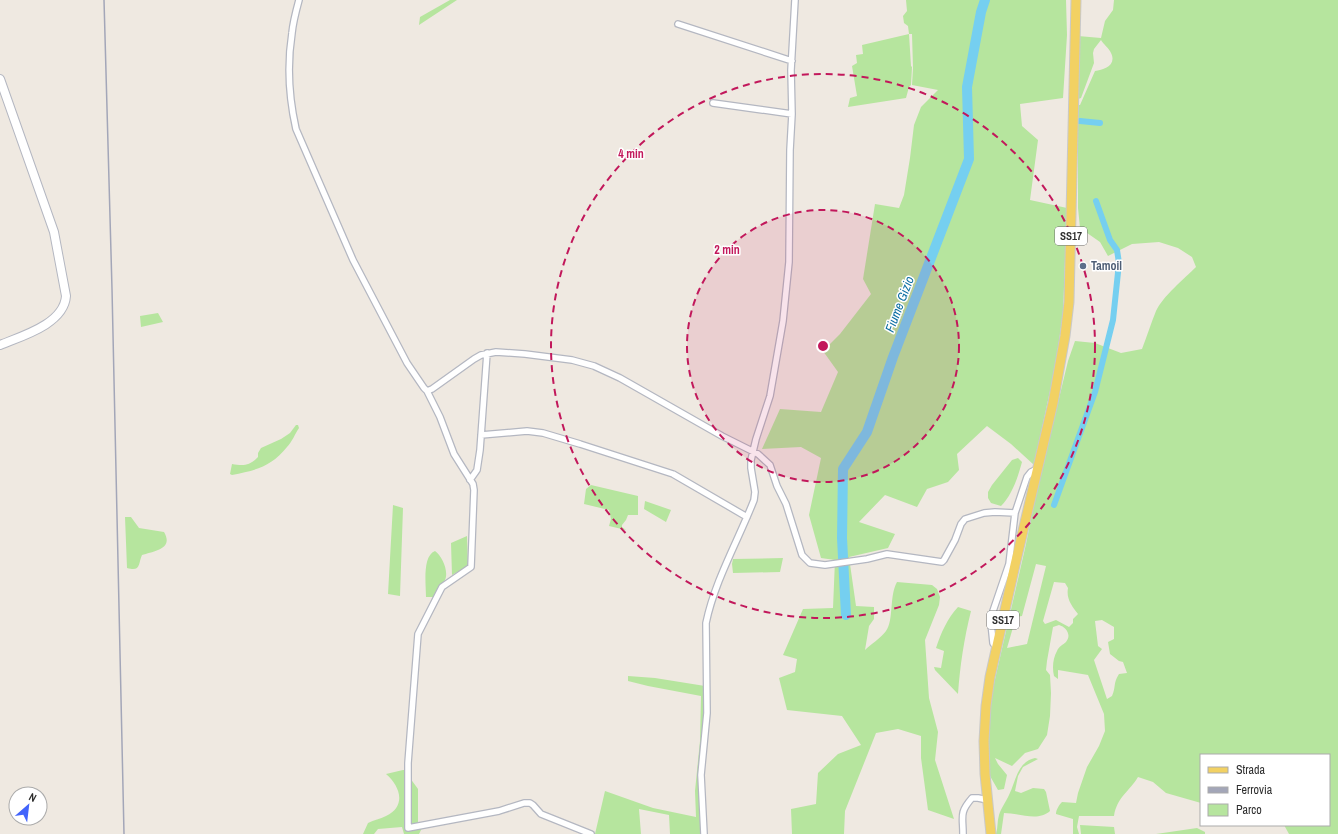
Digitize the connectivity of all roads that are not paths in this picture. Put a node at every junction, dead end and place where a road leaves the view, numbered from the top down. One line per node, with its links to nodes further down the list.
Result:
1 (299, 0): 11 (street)
2 (796, 0): 5 (street)
3 (1076, 0): 14 (main road, SS17)
4 (678, 24): 5 (street)
5 (792, 61): 8 (street)
6 (0, 79): 9 (main road)
7 (713, 103): 8 (street)
8 (792, 114): 13 (street)
9 (0, 345)
10 (487, 353): 11 (street); 12 (street); 13 (street)
11 (427, 391): 15 (street)
12 (481, 435): 15 (street); 17 (street)
13 (753, 452): 16 (street); 17 (street)
14 (1037, 469): 16 (street); 18 (main road, SS17)
15 (470, 480): 20 (street)
16 (1015, 513): 18 (street)
17 (747, 517): 21 (street)
18 (1012, 565): 19 (main road, SS17)
19 (988, 800): 22 (street); 23 (main road, SS17)
20 (591, 834)
21 (704, 834)
22 (963, 834)
23 (991, 834)

